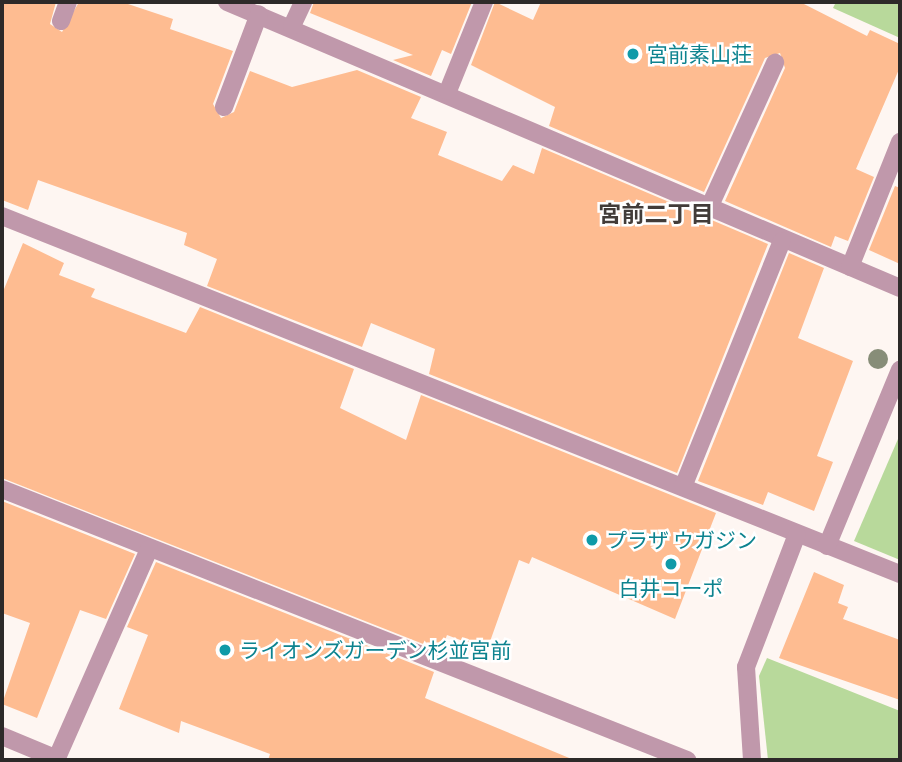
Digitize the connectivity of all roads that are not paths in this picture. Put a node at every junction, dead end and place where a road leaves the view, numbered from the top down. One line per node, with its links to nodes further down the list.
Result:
1 (68, 2): 6 (street)
2 (227, 2): 5 (street)
3 (303, 2): 7 (street)
4 (484, 2): 9 (street)
5 (259, 14): 7 (street); 10 (street)
6 (61, 22)
7 (292, 26): 9 (street)
8 (775, 63): 12 (street)
9 (448, 91): 12 (street)
10 (224, 107)
11 (900, 142): 15 (street)
12 (708, 210): 14 (street)
13 (2, 216): 18 (street)
14 (782, 241): 15 (street); 18 (street)
15 (850, 267): 16 (street)
16 (900, 288)
17 (900, 370): 21 (street)
18 (682, 487): 20 (street)
19 (2, 489): 22 (street)
20 (797, 534): 21 (street); 27 (street)
21 (827, 546): 23 (street)
22 (149, 549): 25 (street); 26 (street)
23 (900, 575)
24 (2, 736): 25 (street)
25 (56, 760)
26 (687, 760)
27 (752, 760)

